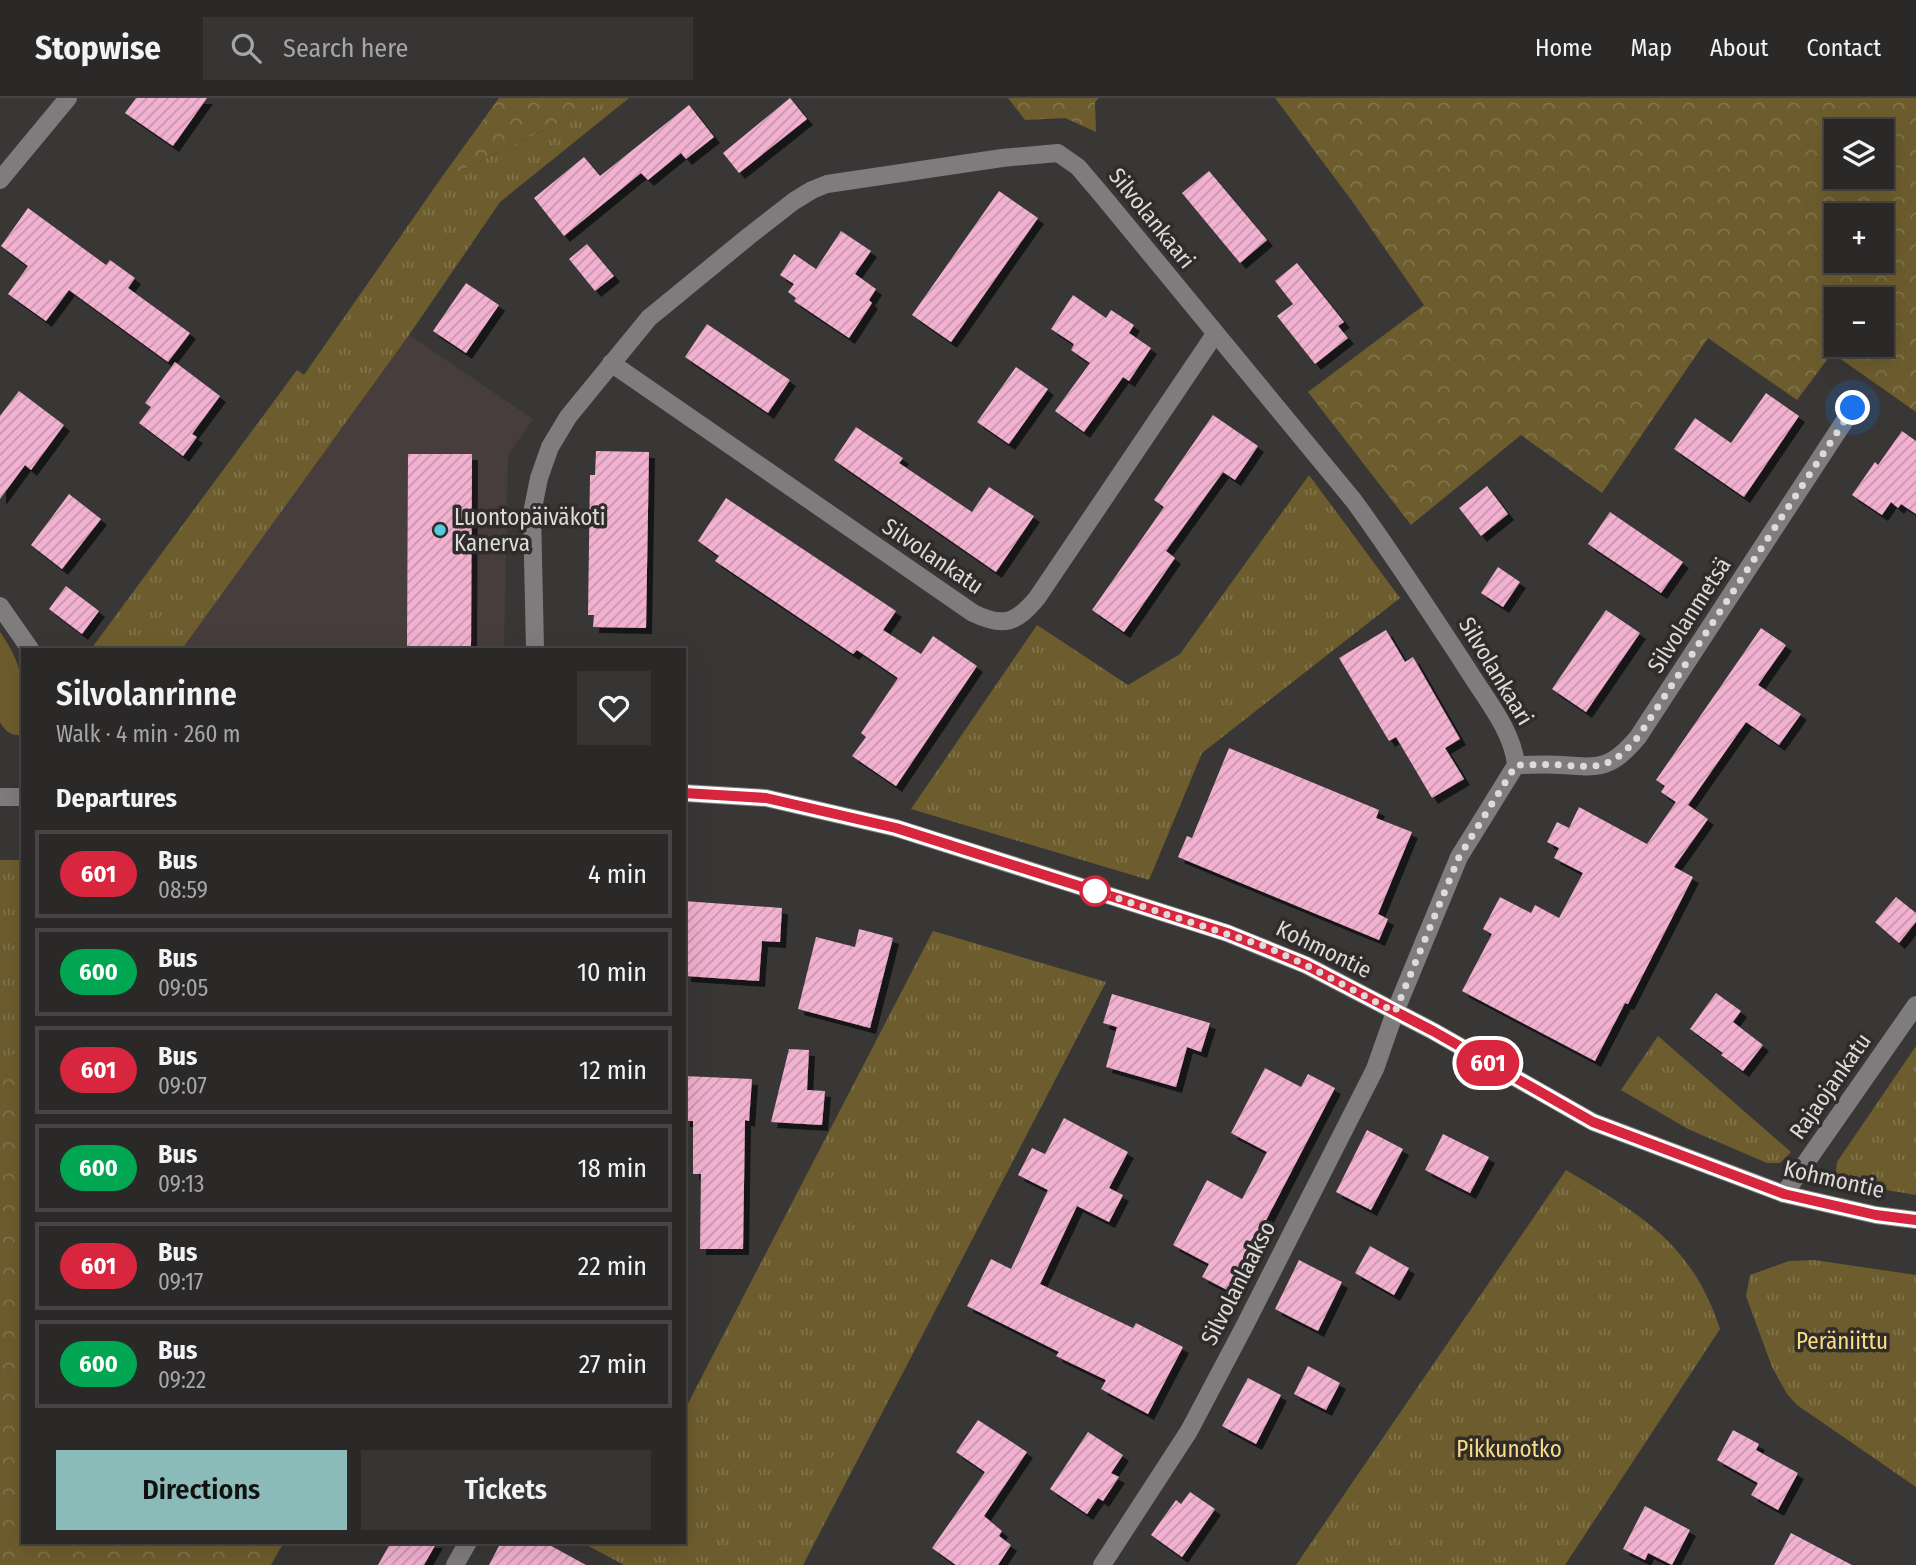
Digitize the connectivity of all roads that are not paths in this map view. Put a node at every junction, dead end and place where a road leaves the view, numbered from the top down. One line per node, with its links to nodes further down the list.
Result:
1 (68, 98): 2 (street)
2 (0, 180)
3 (1215, 334): 4 (street, Silvolankaari); 4 (street, Silvolankatu); 9 (street, Silvolankaari)
4 (611, 363): 8 (street, Silvolankaari)
5 (1853, 408): 9 (street, Silvolanmetsä)
6 (0, 606): 7 (street)
7 (29, 648)
8 (535, 648)
9 (1516, 765): 14 (street)
10 (686, 793): 14 (street, Kohmontie)
11 (0, 797): 12 (street)
12 (21, 797)
13 (1916, 1004): 15 (street, Rajaojankatu)
14 (1395, 1012): 15 (street, Kohmontie); 19 (street, Silvolanlaakso)
15 (1784, 1194): 16 (street, Kohmontie)
16 (1916, 1220)
17 (467, 1544): 18 (street)
18 (455, 1565)
19 (1102, 1565)

